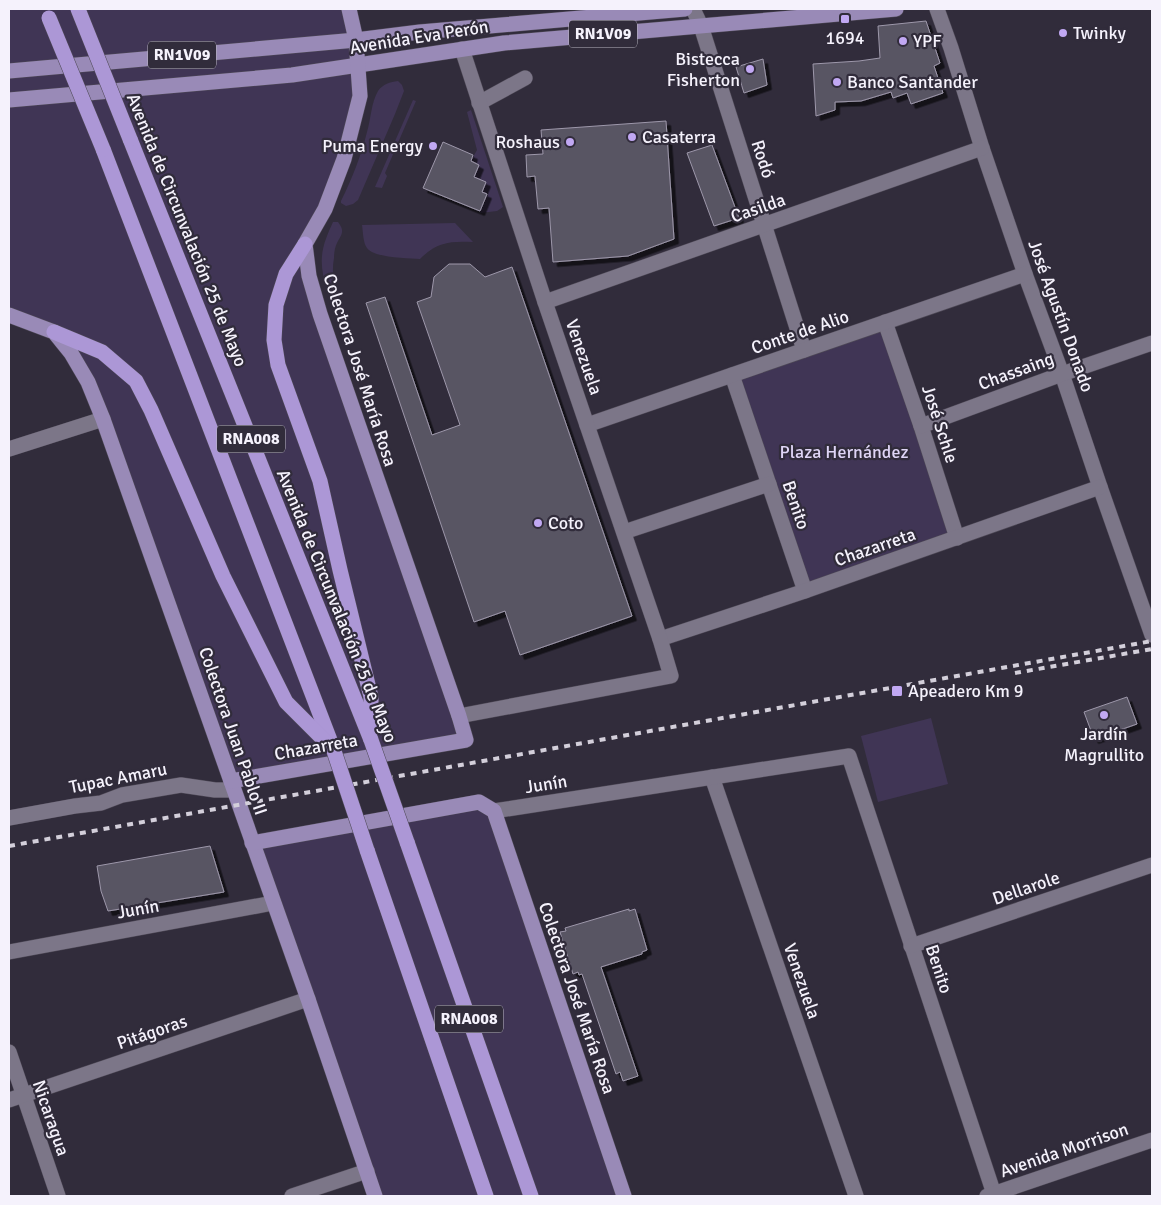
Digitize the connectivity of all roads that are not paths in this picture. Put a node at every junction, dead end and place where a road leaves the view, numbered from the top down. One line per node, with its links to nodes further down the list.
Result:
1 (78, 9): 41 (highway, Avenida de Circunvalación 25 de Mayo / RNA008, bridge)
2 (349, 9): 9 (main road)
3 (685, 9): 9 (main road, Avenida Eva Perón / RN1V09)
4 (694, 9): 8 (street, Rodó)
5 (896, 9): 8 (main road, Avenida Eva Perón / RN1V09)
6 (937, 9): 16 (street, José Agustín Donado)
7 (47, 13): 43 (highway, RNA008, bridge)
8 (701, 26): 10 (main road, Avenida Eva Perón / RN1V09); 17 (street, Rodó)
9 (356, 40): 11 (main road); 12 (main road, Avenida Eva Perón / RN1V09)
10 (462, 49): 11 (main road, Avenida Eva Perón / RN1V09); 15 (street, Venezuela)
11 (358, 65): 14 (main road, Avenida Eva Perón / RN1V09); 18 (main road)
12 (9, 71)
13 (525, 78): 15 (street)
14 (9, 100)
15 (479, 103): 20 (street, Venezuela)
16 (982, 148): 17 (street, Casilda); 19 (street, José Agustín Donado)
17 (764, 226): 20 (street, Casilda); 25 (street, Rodó)
18 (306, 244): 40 (main road, Colectora José María Rosa); 41 (highway)
19 (1026, 274): 22 (street, Conte de Alio); 26 (street, José Agustín Donado)
20 (545, 302): 29 (street, Venezuela)
21 (9, 315): 23 (main road)
22 (885, 322): 25 (street, Conte de Alio); 30 (street, José Schle)
23 (54, 332): 28 (main road, Colectora Juan Pablo II); 43 (highway)
24 (1152, 343): 26 (street, Chassaing)
25 (804, 350): 27 (street, Conte de Alio)
26 (1062, 374): 30 (street, Chassaing); 33 (street, José Agustín Donado)
27 (732, 375): 29 (street, Conte de Alio); 32 (street, Benito)
28 (103, 419): 31 (street); 46 (main road, Colectora Juan Pablo II)
29 (587, 425): 34 (street, Venezuela)
30 (921, 426): 35 (street, José Schle)
31 (9, 449)
32 (769, 484): 34 (street); 36 (street, Benito)
33 (1100, 487): 35 (street, Chazarreta); 37 (street, José Agustín Donado)
34 (624, 532): 39 (street, Venezuela)
35 (957, 538): 36 (street, Chazarreta)
36 (805, 591): 39 (street, Chazarreta)
37 (1146, 596): 38 (street, José Agustín Donado)
38 (1152, 635)
39 (660, 640): 40 (street, Venezuela)
40 (459, 716): 42 (main road, Colectora José María Rosa)
41 (371, 740): 65 (highway, Avenida de Circunvalación 25 de Mayo / RNA008, bridge)
42 (466, 740): 46 (main road, Chazarreta)
43 (333, 748): 64 (highway, RNA008, bridge)
44 (849, 756): 45 (street, Junín); 52 (street, Benito)
45 (712, 777): 47 (street, Junín); 67 (street, Venezuela)
46 (232, 785): 48 (street, Tupac Amaru); 49 (main road, Colectora Juan Pablo II)
47 (494, 811): 49 (main road, Junín); 66 (main road, Colectora José María Rosa)
48 (9, 818)
49 (252, 843): 51 (main road, Colectora Juan Pablo II)
50 (1152, 865): 52 (street, Dellarole)
51 (274, 903): 53 (street, Junín); 54 (main road, Colectora Juan Pablo II)
52 (911, 946): 60 (street, Benito)
53 (9, 952)
54 (308, 999): 56 (street, Pitágoras); 59 (main road, Colectora Juan Pablo II)
55 (9, 1052): 56 (street, Nicaragua)
56 (24, 1095): 57 (street, Pitágoras); 61 (street, Nicaragua)
57 (9, 1100)
58 (1152, 1140): 60 (street, Avenida Morrison)
59 (367, 1171): 62 (street); 63 (main road, Colectora Juan Pablo II)
60 (990, 1195)
61 (58, 1196)
62 (292, 1196)
63 (376, 1196)
64 (486, 1196)
65 (531, 1196)
66 (624, 1196)
67 (856, 1196)

